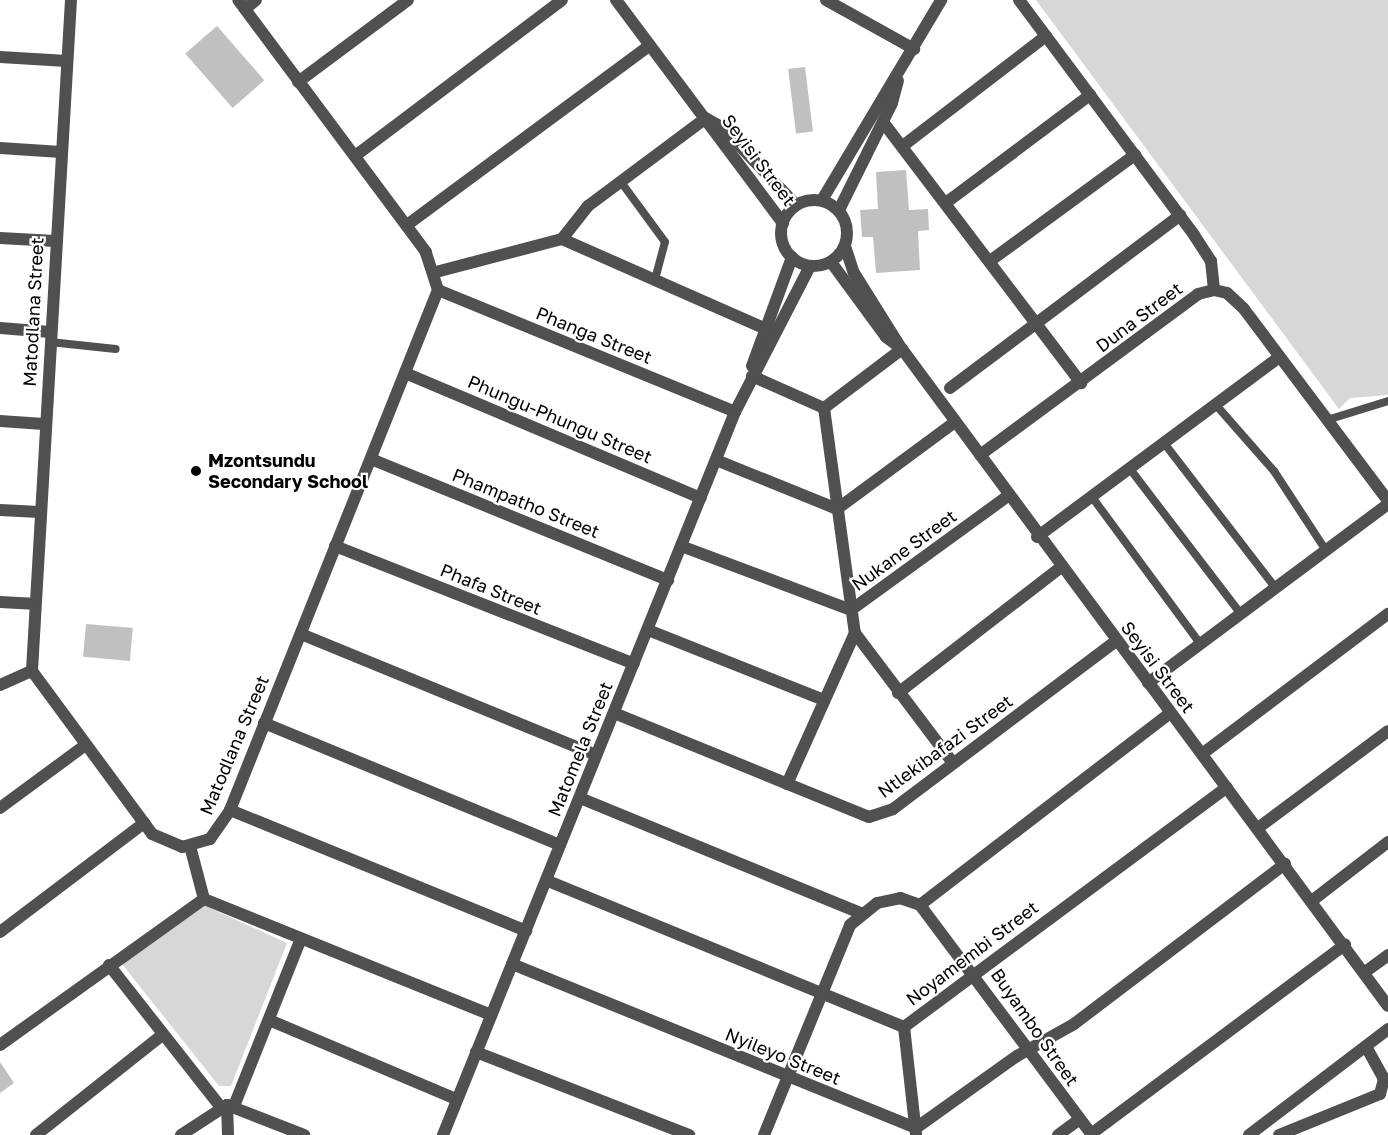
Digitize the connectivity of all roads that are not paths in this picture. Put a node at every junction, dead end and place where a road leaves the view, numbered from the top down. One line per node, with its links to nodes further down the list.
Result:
1 (71, 0): 14 (street, Matodlana Street)
2 (256, 0): 9 (street)
3 (408, 0): 16 (street)
4 (562, 0): 24 (street)
5 (616, 0): 11 (street, Seyisi Street)
6 (826, 0): 12 (street)
7 (941, 0): 12 (street)
8 (1019, 0): 10 (street)
9 (241, 4): 16 (street, Matodlana Street)
10 (1046, 36): 17 (street); 20 (street)
11 (650, 45): 18 (street, Seyisi Street); 32 (street)
12 (914, 49): 15 (street)
13 (0, 57): 14 (street)
14 (67, 61): 22 (street, Matodlana Street)
15 (899, 77): 19 (street); 26 (street)
16 (298, 82): 24 (street, Matodlana Street)
17 (1090, 95): 23 (street); 27 (street)
18 (706, 118): 25 (street); 28 (street, Seyisi Street); 31 (street, Seyisi Street)
19 (883, 122): 20 (street); 29 (street)
20 (904, 145): 27 (street)
21 (0, 148): 22 (street)
22 (61, 152): 35 (street, Matodlana Street)
23 (1135, 155): 30 (street); 38 (street)
24 (355, 156): 32 (street, Matodlana Street)
25 (621, 182): 34 (street); 42 (lane)
26 (822, 200): 28 (street); 29 (street)
27 (947, 202): 38 (street)
28 (796, 205): 31 (street)
29 (839, 210): 36 (street)
30 (1180, 215): 44 (street); 45 (street)
31 (783, 223): 37 (street)
32 (407, 225): 41 (street, Matodlana Street)
33 (0, 238): 35 (street)
34 (562, 239): 41 (street); 42 (street)
35 (55, 241): 48 (street, Matodlana Street)
36 (845, 246): 39 (street); 50 (street, Seyisi Street)
37 (792, 256): 40 (street); 47 (street, Matomela Street)
38 (990, 261): 45 (street)
39 (831, 262): 40 (street); 50 (street, Seyisi Street)
40 (810, 266): 47 (street, Matomela Street)
41 (436, 272): 43 (street, Matodlana Street)
42 (655, 279): 47 (street)
43 (438, 290): 52 (street, Matodlana Street); 59 (street, Phanga Street)
44 (1214, 290): 51 (street); 54 (street, Duna Street)
45 (1036, 322): 54 (street); 55 (street)
46 (0, 328): 48 (street)
47 (768, 329): 53 (street, Matomela Street)
48 (50, 337): 49 (lane); 63 (street, Matodlana Street)
49 (116, 349)
50 (902, 350): 57 (street); 62 (street, Seyisi Street)
51 (1279, 357): 58 (street); 60 (street)
52 (405, 373): 66 (street, Matodlana Street); 71 (street, Phungu-Phungu Street)
53 (752, 376): 57 (street); 59 (street, Matomela Street)
54 (1081, 383): 65 (street, Duna Street)
55 (950, 388)
56 (1388, 401): 60 (lane)
57 (818, 405): 73 (street)
58 (1216, 405): 64 (street); 79 (lane)
59 (735, 412): 67 (street, Matomela Street)
60 (1327, 420): 72 (street)
61 (0, 421): 63 (street)
62 (955, 422): 65 (street, Seyisi Street); 73 (street)
63 (44, 424): 75 (street, Matodlana Street)
64 (1164, 443): 68 (street); 82 (lane)
65 (980, 455): 69 (street, Seyisi Street)
66 (371, 459): 77 (street, Matodlana Street); 81 (street, Phampatho Street)
67 (716, 460): 71 (street, Matomela Street); 73 (street)
68 (1130, 469): 70 (street); 86 (lane)
69 (1008, 496): 76 (street, Seyisi Street); 85 (street, Nukane Street)
70 (1092, 497): 76 (street); 92 (lane)
71 (701, 498): 78 (street, Matomela Street)
72 (1388, 503): 79 (street)
73 (837, 509): 85 (street)
74 (0, 510): 75 (street)
75 (39, 512): 84 (street, Matodlana Street)
76 (1037, 537): 80 (street, Seyisi Street)
77 (335, 546): 90 (street, Matodlana Street); 93 (street, Phafa Street)
78 (681, 546): 81 (street, Matomela Street); 85 (street, Nukane Street)
79 (1325, 549): 82 (street)
80 (1060, 567): 91 (street, Seyisi Street); 97 (street)
81 (668, 580): 88 (street, Matomela Street)
82 (1275, 586): 86 (street)
83 (0, 602): 84 (street)
84 (33, 604): 94 (street, Matodlana Street)
85 (851, 610): 89 (street)
86 (1240, 613): 92 (street)
87 (1388, 614): 104 (street)
88 (648, 630): 93 (street, Matomela Street); 98 (street)
89 (855, 633): 97 (street); 98 (street)
90 (301, 634): 101 (street, Matodlana Street); 105 (street)
91 (1116, 641): 95 (street, Seyisi Street); 106 (street, Ntlekibafazi Street)
92 (1199, 642): 95 (street)
93 (634, 664): 99 (street, Matomela Street)
94 (32, 671): 96 (street); 103 (street)
95 (1148, 683): 100 (street, Seyisi Street)
96 (0, 685)
97 (898, 693): 106 (street)
98 (824, 700): 107 (street)
99 (614, 713): 105 (street, Matomela Street); 107 (street, Ntlekibafazi Street)
100 (1170, 713): 104 (street, Seyisi Street); 121 (street)
101 (264, 723): 111 (street, Matodlana Street); 115 (street)
102 (1388, 731): 113 (street)
103 (84, 746): 110 (street); 112 (street)
104 (1202, 754): 108 (street, Seyisi Street)
105 (596, 755): 109 (street, Matomela Street)
106 (953, 764): 107 (street, Ntlekibafazi Street)
107 (787, 783)
108 (1227, 787): 113 (street, Seyisi Street); 131 (street, Noyamembi Street)
109 (580, 798): 115 (street, Matomela Street); 122 (street)
110 (0, 808)
111 (230, 810): 116 (street, Matodlana Street); 123 (street)
112 (144, 823): 116 (street); 124 (street)
113 (1258, 828): 117 (street, Seyisi Street)
114 (1388, 842): 120 (street)
115 (560, 845): 118 (street, Matomela Street)
116 (190, 846): 119 (street)
117 (1285, 864): 120 (street, Seyisi Street); 141 (street)
118 (548, 881): 123 (street, Matomela Street); 132 (street, Noyamembi Street)
119 (204, 899): 125 (street); 129 (street)
120 (1313, 900): 126 (street, Seyisi Street)
121 (920, 905): 122 (street); 131 (street, Buyambo Street)
122 (861, 913): 132 (street)
123 (526, 931): 128 (street, Matomela Street)
124 (0, 932)
125 (300, 941): 134 (street); 135 (street)
126 (1345, 945): 130 (street, Seyisi Street); 148 (street)
127 (1388, 955): 130 (street)
128 (512, 964): 134 (street, Matomela Street); 143 (street, Nyileyo Street)
129 (108, 965): 138 (street); 139 (street)
130 (1365, 972): 133 (street, Seyisi Street)
131 (974, 973): 136 (street, Noyamembi Street); 141 (street, Buyambo Street)
132 (823, 994): 136 (street, Noyamembi Street); 143 (street)
133 (1388, 1006)
134 (490, 1015): 142 (street, Matomela Street)
135 (270, 1020): 144 (street); 145 (street)
136 (904, 1028): 147 (street)
137 (1388, 1029): 140 (street)
138 (162, 1035): 145 (street); 149 (street)
139 (0, 1046)
140 (1366, 1047): 157 (street); 158 (street)
141 (1028, 1051): 146 (street, Buyambo Street); 147 (street)
142 (476, 1052): 144 (street, Matomela Street); 154 (street)
143 (787, 1079): 147 (street, Nyileyo Street); 155 (street)
144 (456, 1099): 153 (street, Matomela Street)
145 (227, 1106): 150 (street); 151 (street); 152 (street)
146 (1079, 1120): 148 (street, Buyambo Street); 156 (street)
147 (916, 1131)
148 (1092, 1134)
149 (36, 1135)
150 (181, 1135)
151 (228, 1135)
152 (304, 1135)
153 (443, 1135)
154 (689, 1135)
155 (764, 1135)
156 (1058, 1135)
157 (1249, 1135)
158 (1278, 1135)

